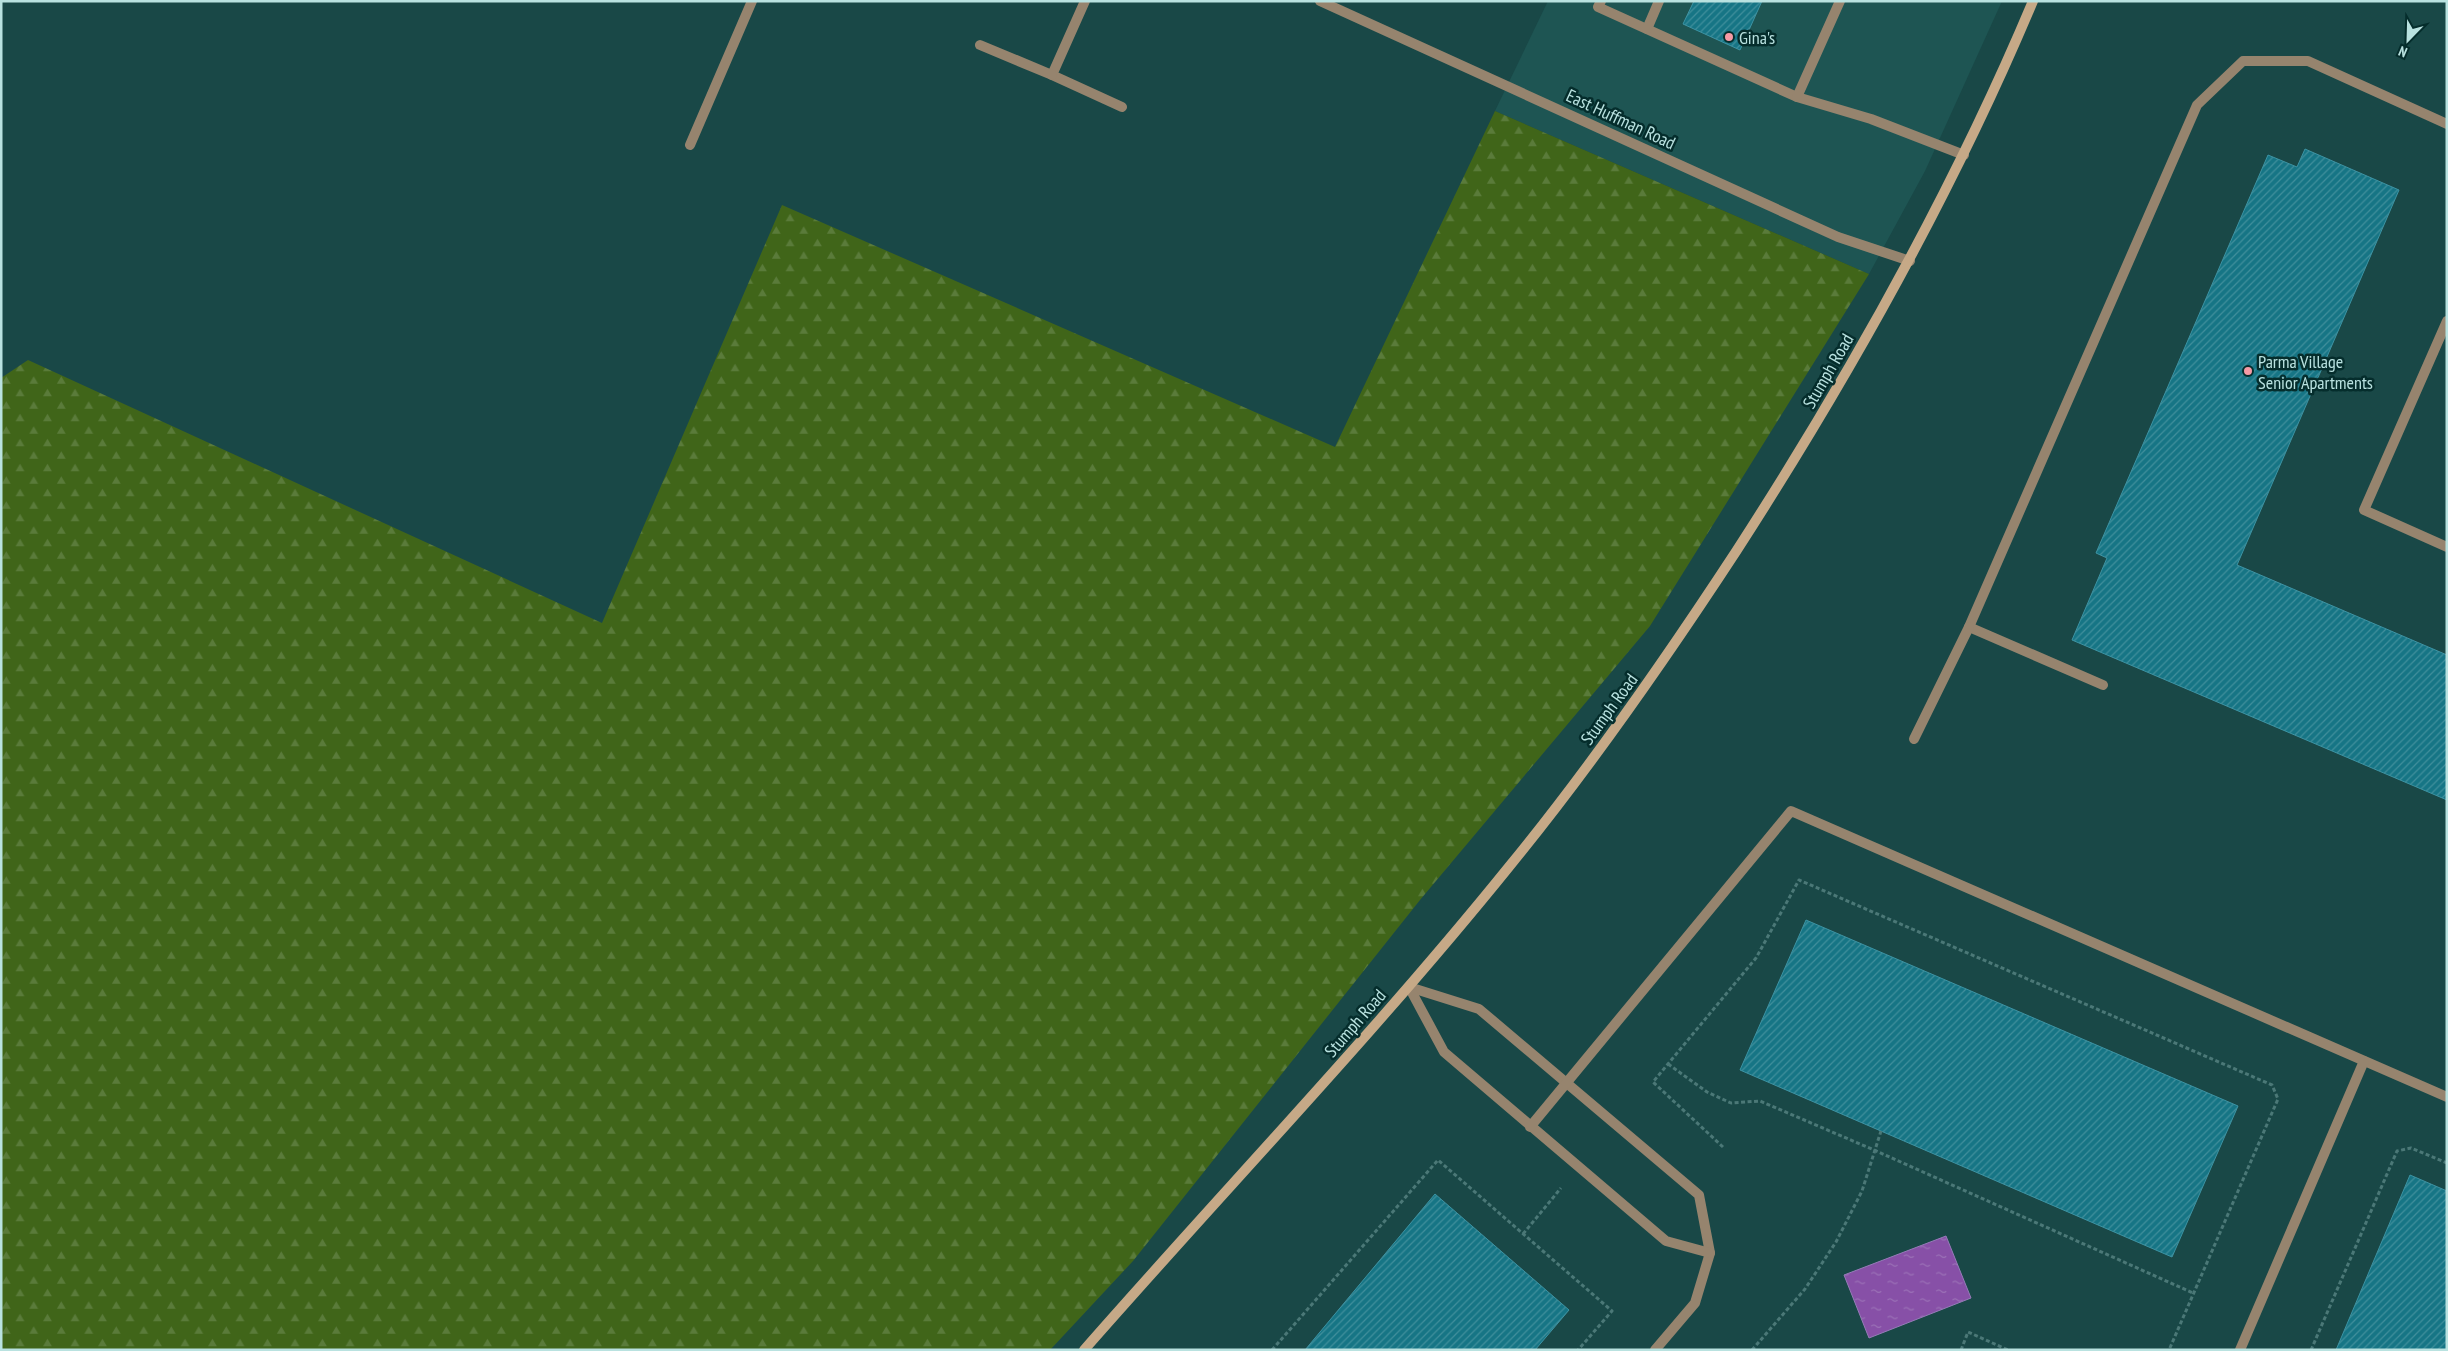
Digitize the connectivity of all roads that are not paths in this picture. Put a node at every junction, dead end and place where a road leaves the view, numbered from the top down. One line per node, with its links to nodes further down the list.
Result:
1 (752, 1): 14 (street)
2 (1085, 1): 10 (street)
3 (1320, 1): 16 (street, East Huffman Road)
4 (1601, 1): 8 (street)
5 (1659, 1): 8 (street)
6 (1840, 1): 11 (street)
7 (2033, 1): 15 (main road, Stumph Road)
8 (1647, 29): 11 (street)
9 (980, 45): 10 (street)
10 (1052, 76): 12 (street)
11 (1797, 97): 15 (street)
12 (1122, 107)
13 (2447, 124): 19 (street)
14 (690, 145)
15 (1964, 155): 16 (main road, Stumph Road)
16 (1910, 261): 22 (main road, Stumph Road)
17 (2447, 321): 18 (street)
18 (2447, 547)
19 (1969, 627): 20 (street); 21 (street)
20 (2103, 685)
21 (1914, 739)
22 (1409, 987): 24 (street); 26 (street); 28 (main road, Stumph Road)
23 (2364, 1062): 24 (street); 25 (street); 30 (street)
24 (1567, 1083): 26 (street); 27 (street)
25 (2447, 1097)
26 (1530, 1127): 27 (street)
27 (1710, 1253): 29 (street)
28 (1084, 1350)
29 (1655, 1350)
30 (2240, 1350)

